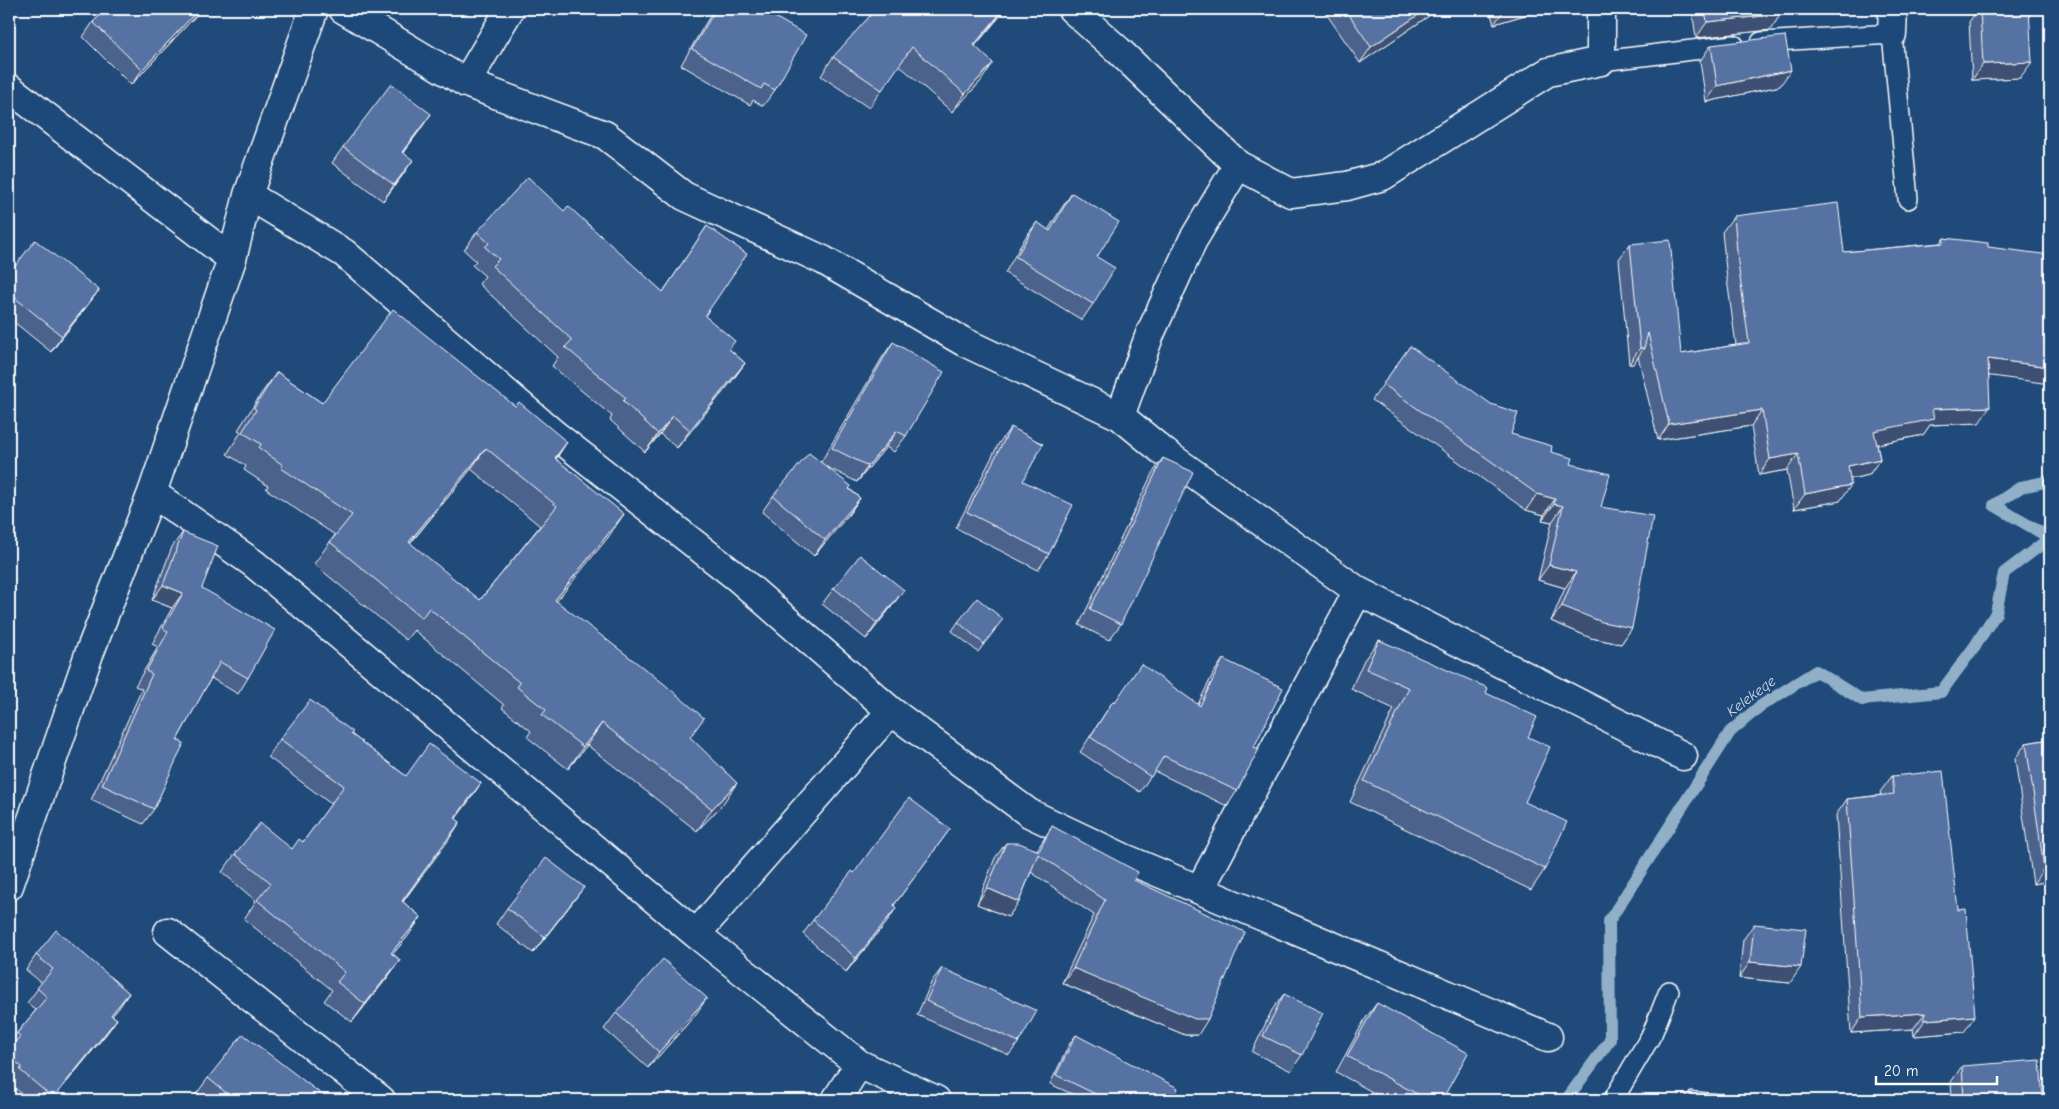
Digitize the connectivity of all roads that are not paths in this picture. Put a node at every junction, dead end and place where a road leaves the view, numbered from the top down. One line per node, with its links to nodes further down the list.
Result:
1 (314, 9): 11 (street)
2 (343, 9): 8 (street)
3 (510, 9): 8 (street)
4 (1072, 9): 10 (street)
5 (1601, 9): 7 (street)
6 (1892, 21): 7 (lane); 12 (lane)
7 (1601, 61): 10 (street)
8 (466, 83): 14 (street)
9 (9, 88): 13 (street)
10 (1238, 165): 14 (street)
11 (248, 195): 13 (street); 17 (street)
12 (1908, 198)
13 (232, 259): 15 (street)
14 (1120, 416): 16 (street)
15 (152, 493): 19 (street); 22 (street)
16 (1358, 591): 18 (street); 20 (street)
17 (891, 711): 20 (street); 22 (street)
18 (1683, 756)
19 (9, 886)
20 (1200, 889): 24 (street)
21 (168, 932): 26 (street)
22 (696, 934): 25 (street)
23 (1669, 991): 29 (lane)
24 (1548, 1037)
25 (859, 1064): 27 (street); 28 (street)
26 (381, 1100)
27 (836, 1100)
28 (936, 1100)
29 (1613, 1100)

